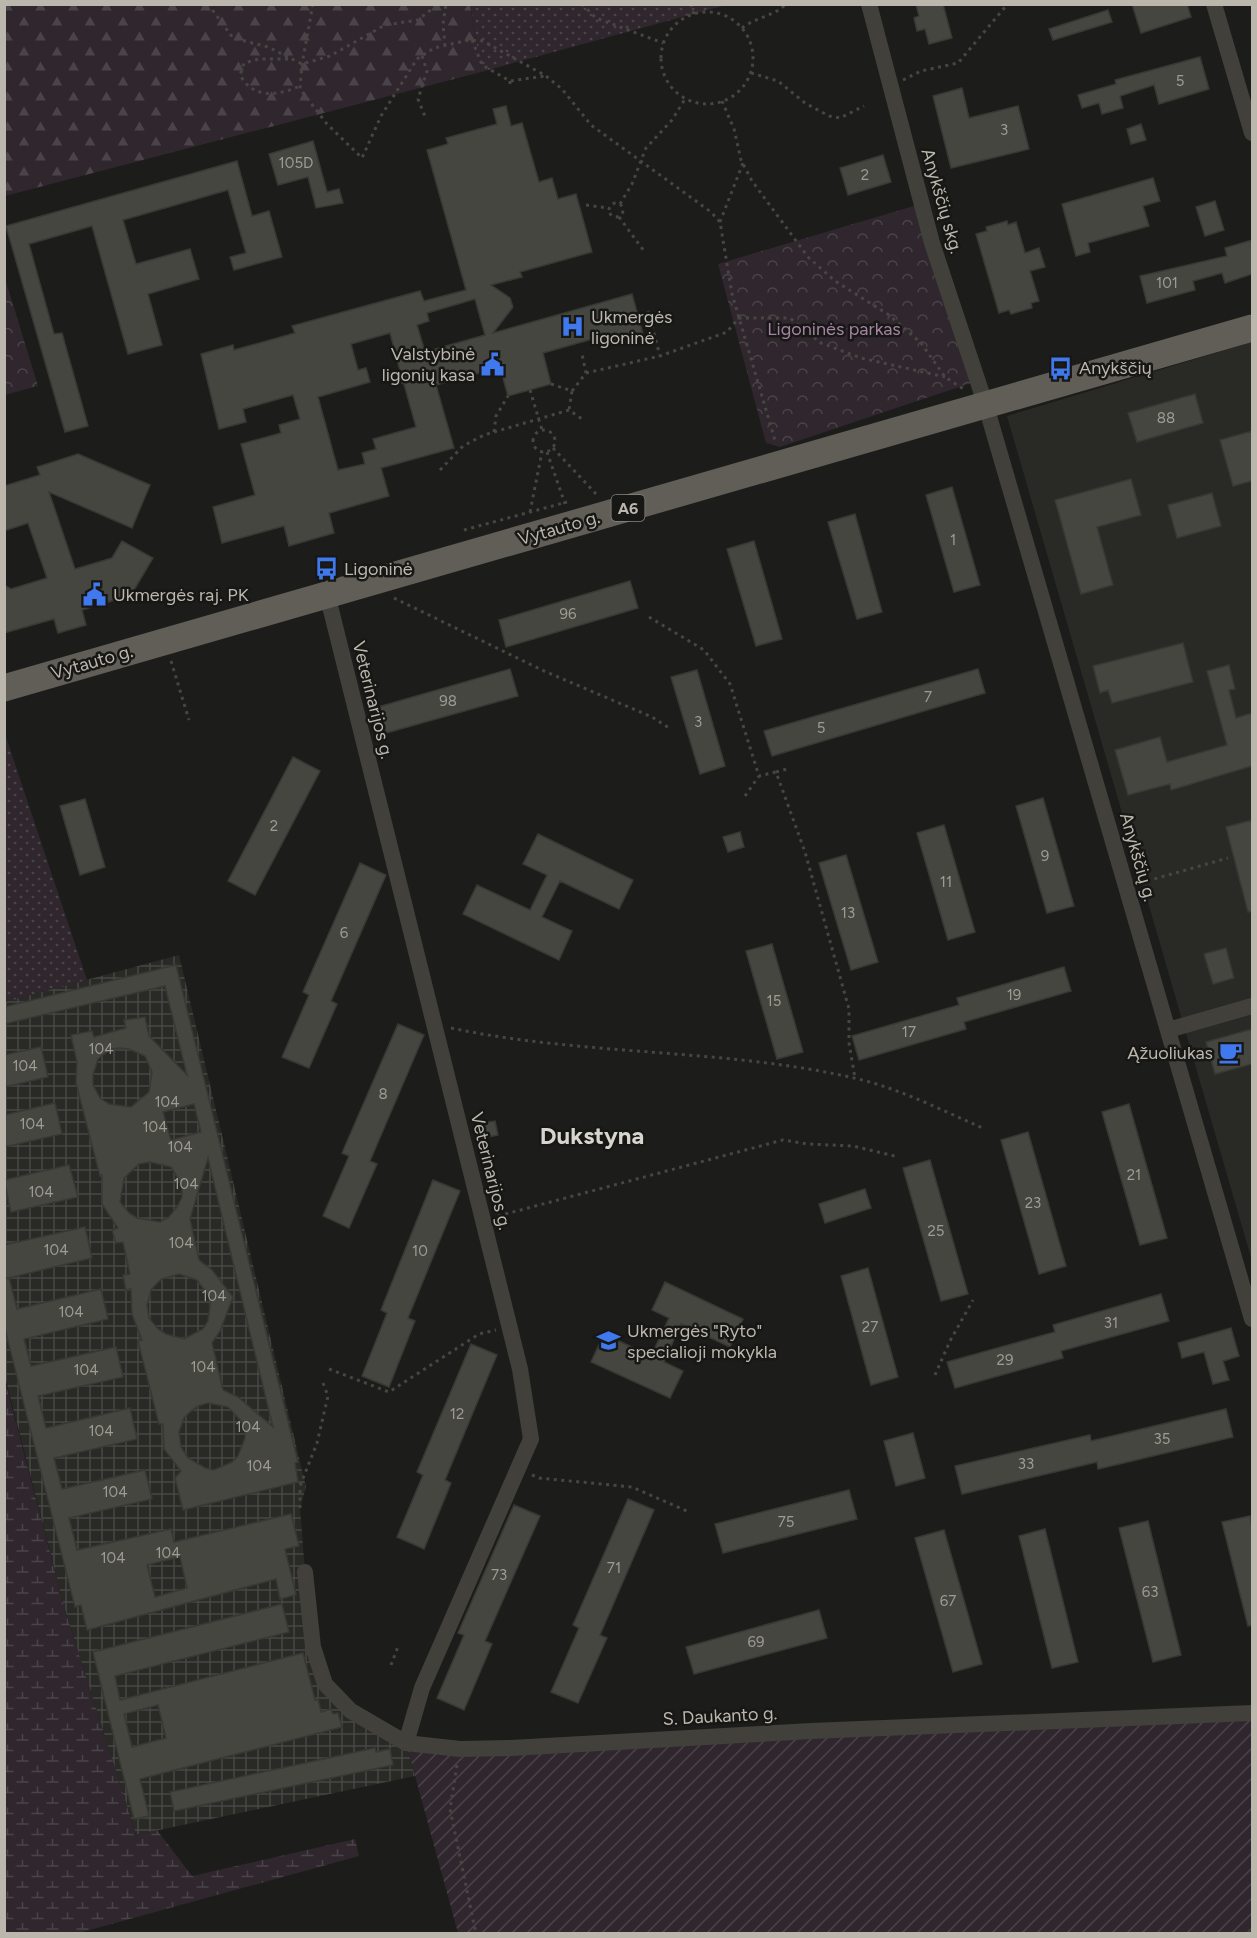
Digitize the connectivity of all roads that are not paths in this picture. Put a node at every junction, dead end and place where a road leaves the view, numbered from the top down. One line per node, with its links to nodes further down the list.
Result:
1 (869, 4): 5 (street, Anykščių skg.)
2 (1215, 4): 3 (street)
3 (1252, 133)
4 (1252, 328): 5 (main road, Vytauto g. / A6)
5 (976, 399): 6 (main road, Vytauto g. / A6); 9 (street, Anykščių g.)
6 (327, 594): 7 (main road, Vytauto g. / A6); 14 (street, Veterinarijos g.)
7 (4, 688)
8 (1252, 1006): 9 (street)
9 (1168, 1030): 10 (street, Anykščių g.)
10 (1248, 1286): 11 (street, Anykščių g.)
11 (1252, 1319)
12 (305, 1572): 14 (street, S. Daukanto g.)
13 (1252, 1713): 14 (street, S. Daukanto g.)
14 (406, 1743)

